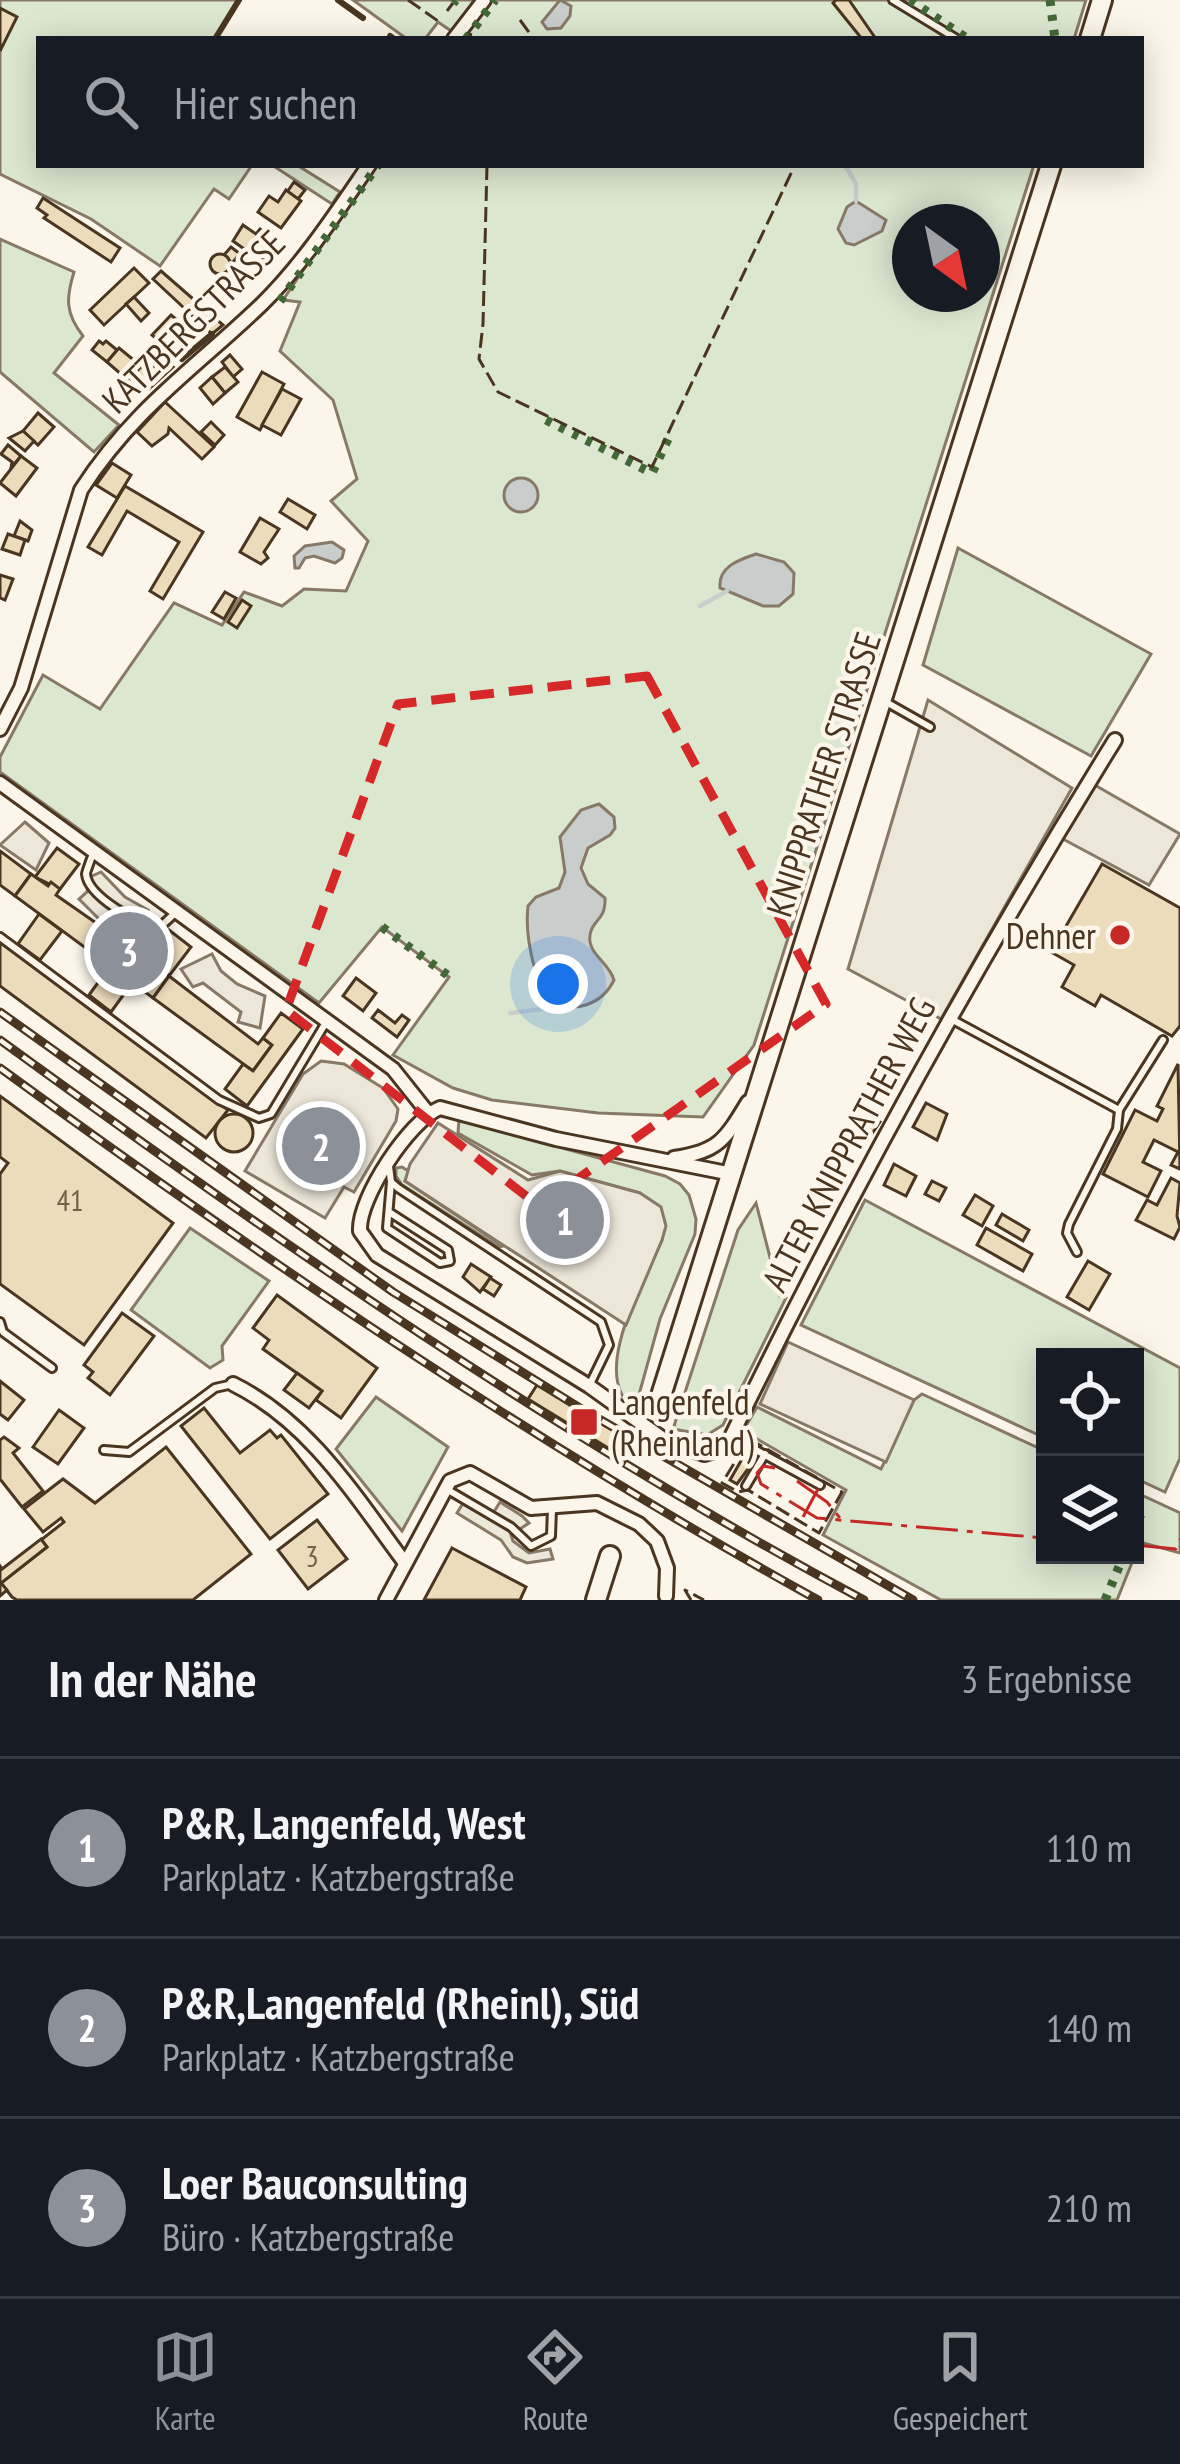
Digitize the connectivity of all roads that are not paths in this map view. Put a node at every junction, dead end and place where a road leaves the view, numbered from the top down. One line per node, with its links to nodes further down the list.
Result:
1 (484, 0): 4 (street)
2 (893, 0): 5 (lane)
3 (1102, 0): 6 (main road)
4 (456, 36)
5 (952, 36)
6 (1091, 36)
7 (367, 168): 11 (street, KATZBERGSTRASSE)
8 (1050, 168): 9 (main road, KNIPPRATHER STRASSE)
9 (882, 699): 10 (lane); 20 (main road, KNIPPRATHER STRASSE)
10 (930, 727)
11 (0, 729)
12 (1115, 740): 17 (street, ALTER KNIPPRATHER WEG)
13 (0, 783): 14 (street)
14 (94, 851): 15 (street); 15 (lane)
15 (176, 911): 18 (street)
16 (0, 937): 18 (lane)
17 (950, 1018): 21 (lane); 34 (street, ALTER KNIPPRATHER WEG)
18 (327, 1021): 22 (street)
19 (1163, 1040): 21 (lane)
20 (762, 1078): 23 (street); 25 (main road, KNIPPRATHER STRASSE)
21 (1119, 1110): 28 (lane)
22 (428, 1113): 23 (street); 24 (street)
23 (660, 1160): 25 (street)
24 (390, 1163): 26 (lane); 32 (street)
25 (732, 1174): 33 (main road, KNIPPRATHER STRASSE)
26 (391, 1182): 27 (lane); 32 (lane)
27 (388, 1212): 27 (lane)
28 (1077, 1252)
29 (0, 1322): 30 (lane)
30 (52, 1368)
31 (233, 1384): 35 (lane); 42 (street)
32 (589, 1386): 34 (street)
33 (659, 1402)
34 (731, 1437): 36 (lane)
35 (104, 1450)
36 (765, 1454): 37 (lane); 38 (lane)
37 (820, 1485)
38 (746, 1486)
39 (446, 1488): 40 (street); 40 (lane); 42 (street)
40 (552, 1508): 43 (street)
41 (610, 1556): 45 (main road)
42 (405, 1563): 44 (street)
43 (667, 1599)
44 (386, 1600)
45 (596, 1600)

